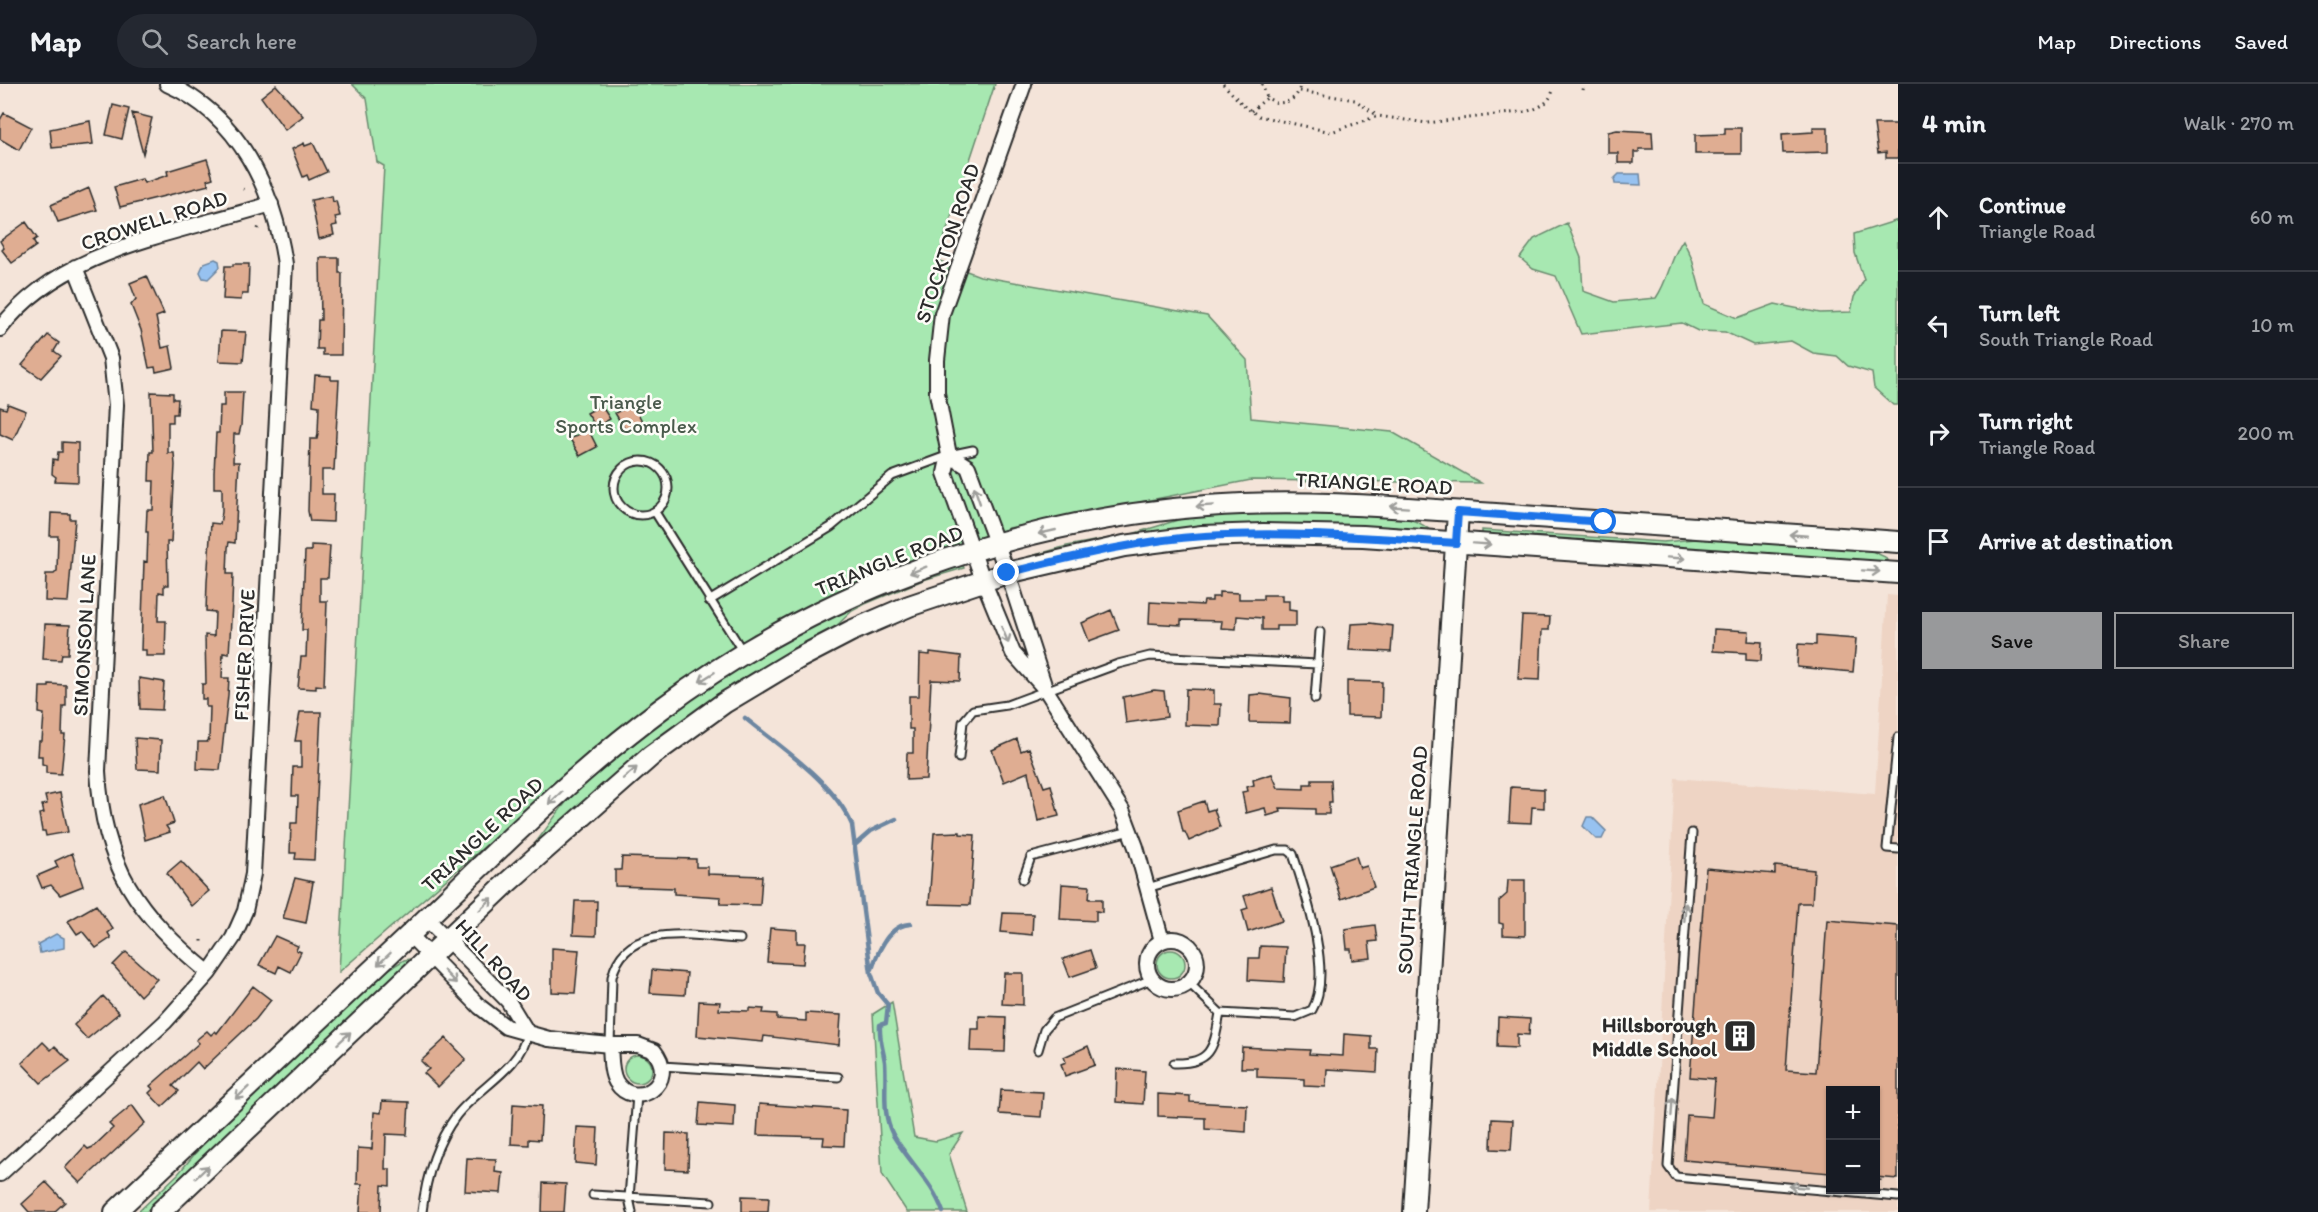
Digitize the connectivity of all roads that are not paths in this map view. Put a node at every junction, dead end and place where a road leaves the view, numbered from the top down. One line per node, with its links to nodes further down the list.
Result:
1 (166, 84): 3 (street, FISHER DRIVE)
2 (1024, 84): 7 (street, STOCKTON ROAD)
3 (271, 204): 4 (street, CROWELL ROAD); 36 (street, FISHER DRIVE)
4 (75, 267): 5 (street, CROWELL ROAD); 36 (street, SIMONSON LANE)
5 (0, 329)
6 (973, 450): 7 (lane)
7 (950, 455): 12 (street, STOCKTON ROAD, one-way to 7); 13 (street, STOCKTON ROAD); 17 (lane)
8 (655, 512): 8 (lane); 17 (lane)
9 (1458, 512): 10 (street, TRIANGLE ROAD, one-way to 9); 11 (street, SOUTH TRIANGLE ROAD); 12 (street, TRIANGLE ROAD, one-way to 12)
10 (1898, 542)
11 (1456, 543): 14 (street); 15 (street, one-way to 15); 56 (street, SOUTH TRIANGLE ROAD)
12 (996, 544): 13 (street, TRIANGLE ROAD); 14 (street, STOCKTON ROAD)
13 (974, 551): 16 (street, STOCKTON ROAD); 19 (street, TRIANGLE ROAD, one-way to 19)
14 (1007, 573): 16 (street); 21 (street, STOCKTON ROAD)
15 (1898, 573)
16 (983, 580): 21 (street, STOCKTON ROAD, one-way to 21); 33 (street, one-way to 16)
17 (709, 601): 19 (lane)
18 (1320, 632): 20 (lane)
19 (744, 654): 30 (street, TRIANGLE ROAD, one-way to 30)
20 (1318, 664): 21 (lane); 22 (lane)
21 (1046, 690): 24 (lane); 25 (street, STOCKTON ROAD)
22 (1315, 699)
23 (1898, 737): 27 (lane)
24 (959, 758)
25 (1130, 831): 28 (lane); 29 (street, STOCKTON ROAD)
26 (1692, 833): 49 (lane, one-way to 26)
27 (1898, 849)
28 (1023, 879)
29 (1147, 888): 34 (street, STOCKTON ROAD); 39 (lane)
30 (427, 919): 31 (street, TRIANGLE ROAD); 33 (street, HILL ROAD)
31 (410, 935): 35 (street, HILL ROAD); 52 (street, TRIANGLE ROAD, one-way to 52)
32 (740, 939): 41 (lane)
33 (449, 940): 35 (street); 40 (street, HILL ROAD)
34 (1162, 941): 37 (street); 38 (street)
35 (431, 957): 40 (street, HILL ROAD, one-way to 40); 53 (street, one-way to 35)
36 (209, 973): 47 (street, FISHER DRIVE)
37 (1152, 979): 38 (street); 42 (lane)
38 (1189, 983): 39 (lane)
39 (1220, 1013): 43 (lane)
40 (527, 1032): 41 (street, HILL ROAD); 54 (lane)
41 (610, 1045): 44 (street, HILL ROAD); 46 (street)
42 (1038, 1050)
43 (1174, 1063)
44 (663, 1066): 45 (lane); 46 (street)
45 (838, 1077)
46 (637, 1095): 50 (lane)
47 (0, 1174)
48 (593, 1195): 50 (lane)
49 (1898, 1197)
50 (629, 1198): 51 (lane); 55 (lane)
51 (711, 1202)
52 (115, 1212)
53 (160, 1212)
54 (422, 1212)
55 (632, 1212)
56 (1414, 1212)

